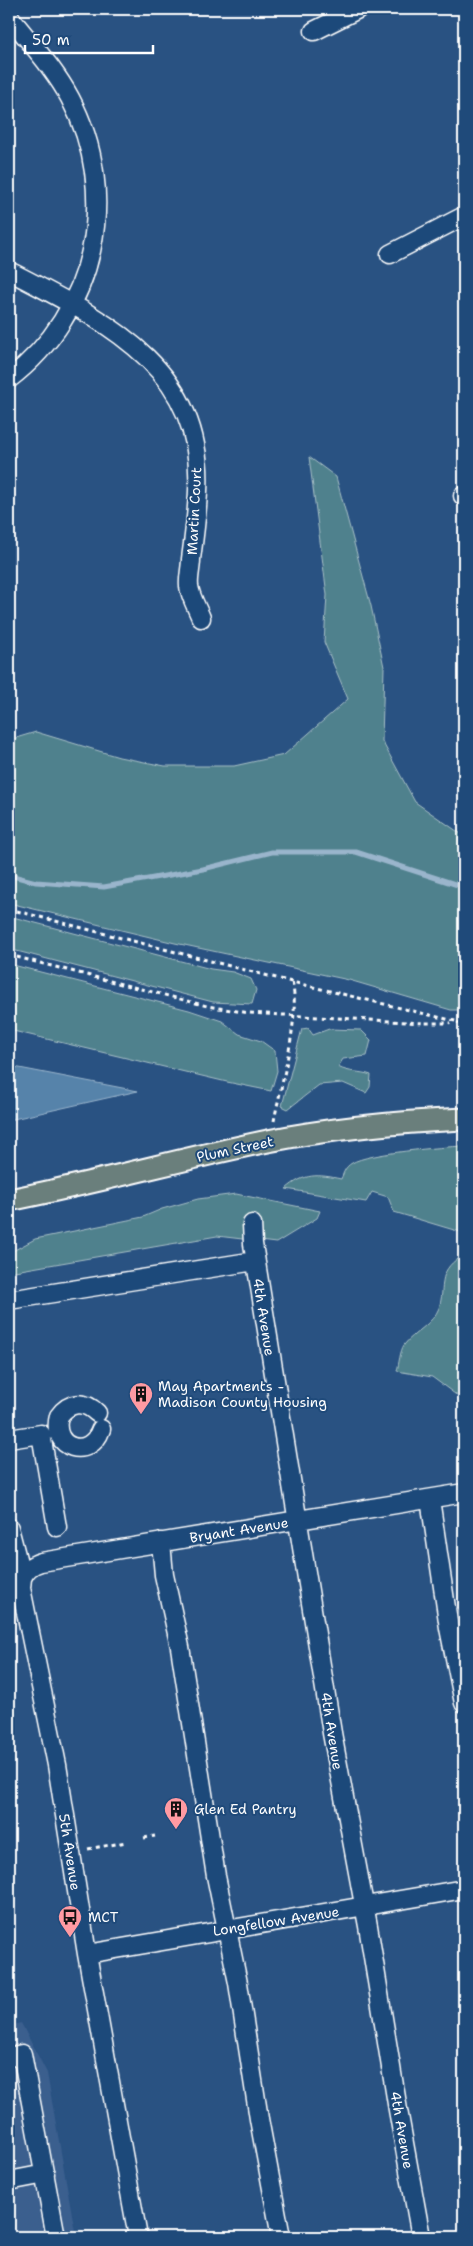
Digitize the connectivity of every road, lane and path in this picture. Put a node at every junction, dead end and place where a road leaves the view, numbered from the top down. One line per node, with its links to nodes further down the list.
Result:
1 (358, 9): 3 (street)
2 (9, 16): 7 (street)
3 (314, 32)
4 (464, 216): 5 (street)
5 (390, 254)
6 (9, 271): 7 (street, Martin Court)
7 (73, 304): 8 (street); 9 (street, Martin Court)
8 (9, 379)
9 (200, 618)
10 (9, 908): 12 (path)
11 (9, 956): 13 (path)
12 (292, 982): 13 (path); 14 (path)
13 (294, 1017): 14 (path); 17 (path)
14 (459, 1022): 15 (path)
15 (464, 1022)
16 (464, 1119): 17 (main road, Plum Street)
17 (270, 1141): 18 (main road, Plum Street)
18 (9, 1200)
19 (252, 1224): 20 (street, 4th Avenue)
20 (255, 1261): 21 (street); 26 (street, 4th Avenue)
21 (9, 1300)
22 (49, 1433): 22 (street); 23 (street); 27 (street)
23 (9, 1439)
24 (464, 1494): 25 (street, Bryant Avenue)
25 (430, 1499): 26 (street, Bryant Avenue); 31 (street)
26 (298, 1521): 29 (street, Bryant Avenue); 37 (street, 4th Avenue)
27 (57, 1527)
28 (9, 1528): 30 (street, 5th Avenue)
29 (161, 1542): 30 (street, Bryant Avenue); 38 (street)
30 (15, 1578): 39 (street, 5th Avenue)
31 (464, 1703)
32 (155, 1836): 33 (path)
33 (144, 1838)
34 (126, 1842): 35 (path)
35 (86, 1849)
36 (464, 1889): 37 (street, Longfellow Avenue)
37 (364, 1907): 38 (street, Longfellow Avenue); 46 (street, 4th Avenue)
38 (228, 1929): 39 (street, Longfellow Avenue); 45 (street)
39 (87, 1954): 44 (street, 5th Avenue)
40 (9, 2057): 41 (street)
41 (44, 2174): 42 (street); 43 (street)
42 (9, 2181)
43 (56, 2237)
44 (138, 2237)
45 (281, 2237)
46 (421, 2237)

